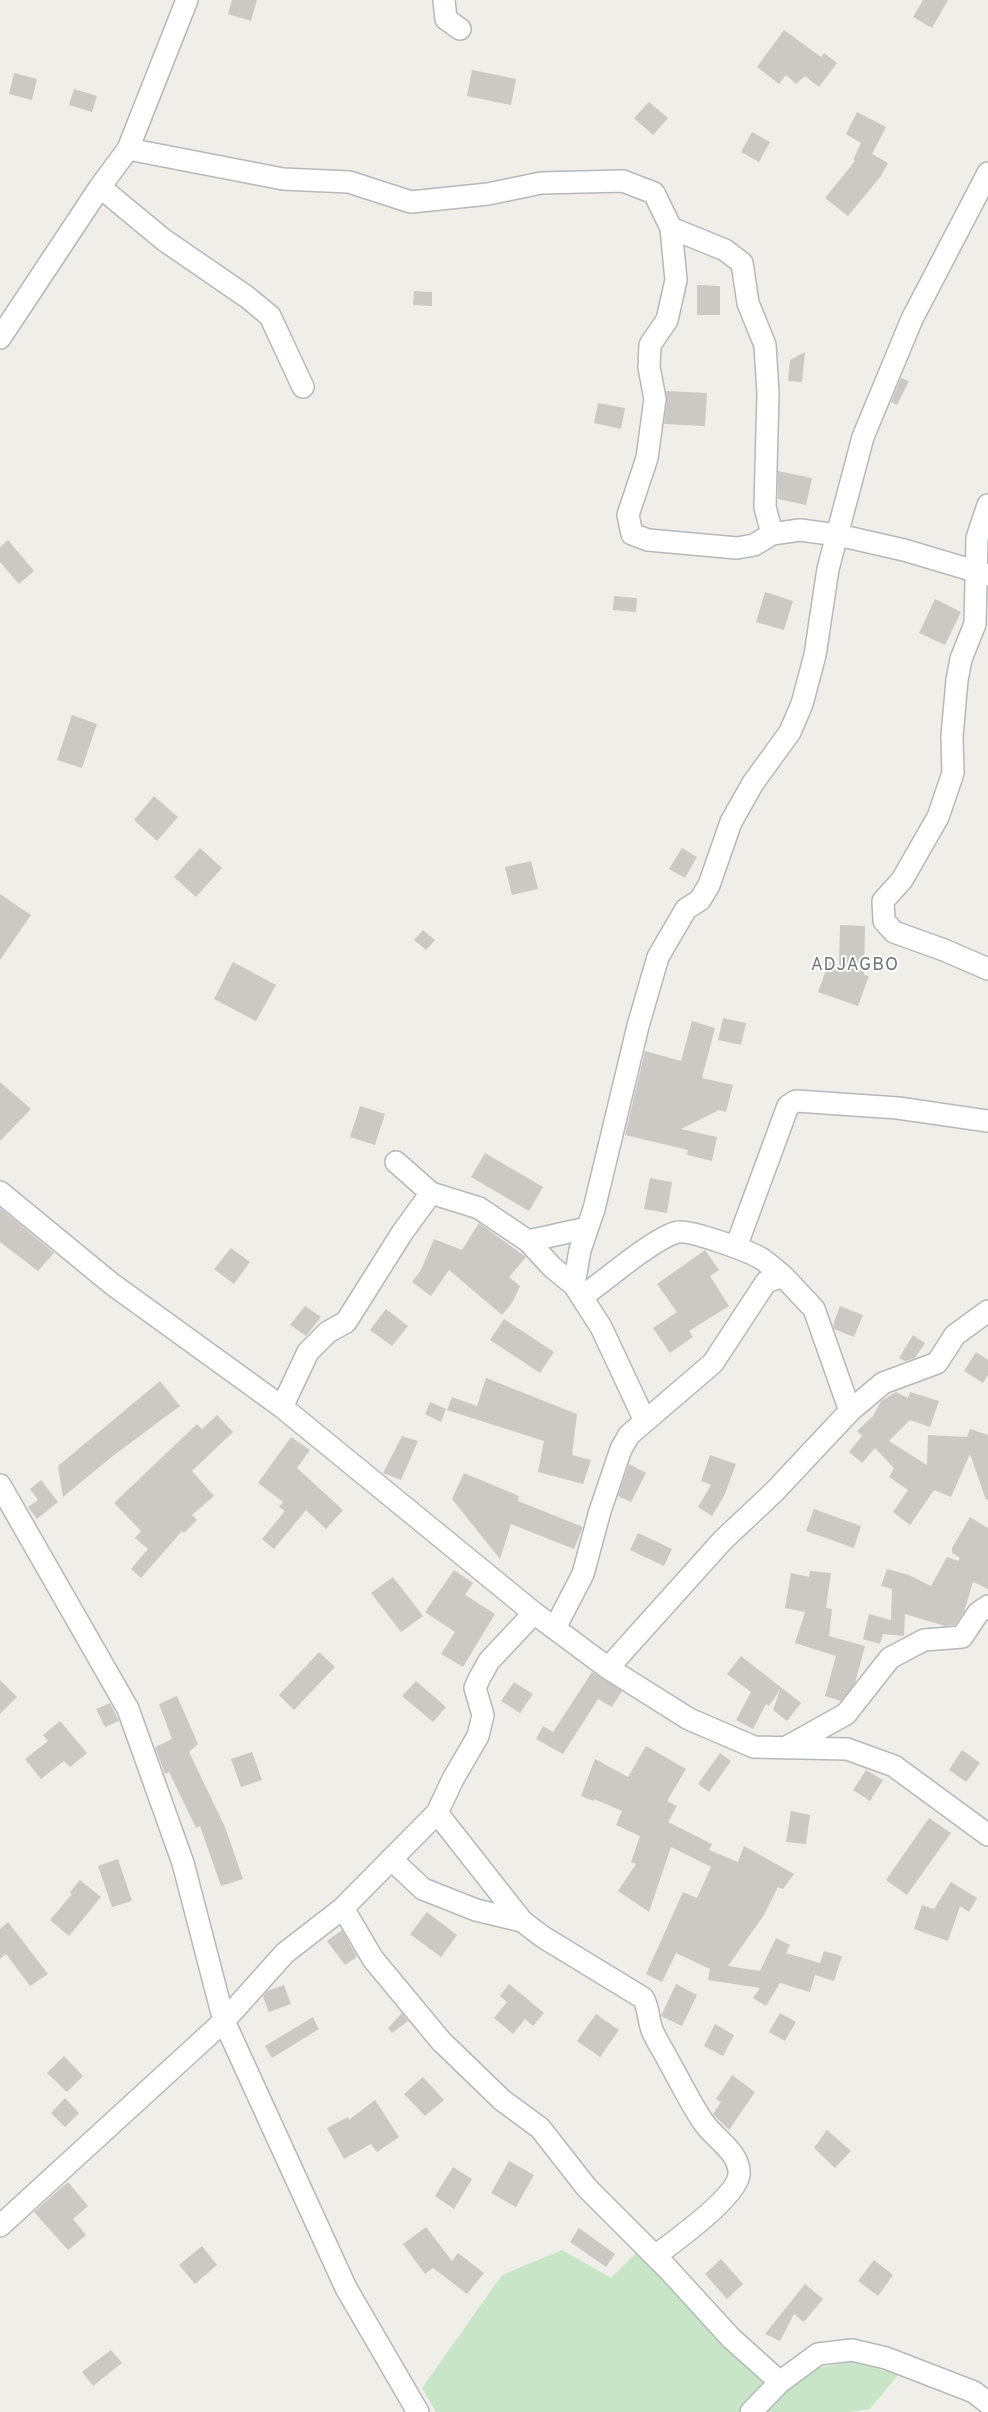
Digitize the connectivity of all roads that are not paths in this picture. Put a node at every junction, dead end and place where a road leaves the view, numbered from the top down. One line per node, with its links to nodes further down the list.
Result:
1 (187, 0): 4 (street)
2 (444, 0): 3 (street)
3 (460, 29)
4 (128, 149): 6 (street); 7 (street)
5 (988, 173): 12 (street)
6 (100, 187): 8 (street); 9 (street)
7 (670, 228): 11 (street); 11 (street)
8 (0, 338)
9 (303, 387)
10 (988, 505): 13 (street)
11 (772, 534): 12 (street)
12 (838, 535): 13 (street); 19 (street)
13 (981, 572): 14 (street)
14 (988, 969)
15 (988, 1121): 21 (street)
16 (396, 1162): 18 (street)
17 (0, 1192): 25 (street)
18 (431, 1194): 20 (street); 25 (street)
19 (587, 1228): 20 (street); 23 (street)
20 (528, 1241): 23 (street)
21 (736, 1247): 22 (street); 23 (street)
22 (783, 1276): 26 (street); 27 (street)
23 (578, 1291): 27 (street)
24 (988, 1311): 26 (street)
25 (282, 1407): 30 (street)
26 (850, 1411): 32 (street)
27 (645, 1421): 31 (street)
28 (0, 1485): 39 (street)
29 (988, 1606): 33 (street)
30 (534, 1613): 31 (street); 34 (street)
31 (555, 1628): 32 (street)
32 (608, 1668): 33 (street)
33 (785, 1748): 35 (street)
34 (437, 1813): 36 (street); 38 (street)
35 (988, 1835)
36 (391, 1859): 37 (street); 38 (street)
37 (343, 1908): 39 (street); 41 (street)
38 (522, 1921): 41 (street)
39 (224, 2021): 40 (street); 44 (street)
40 (5, 2213)
41 (655, 2256): 42 (street)
42 (780, 2382): 43 (street); 45 (street)
43 (988, 2402)
44 (418, 2412)
45 (751, 2412)

